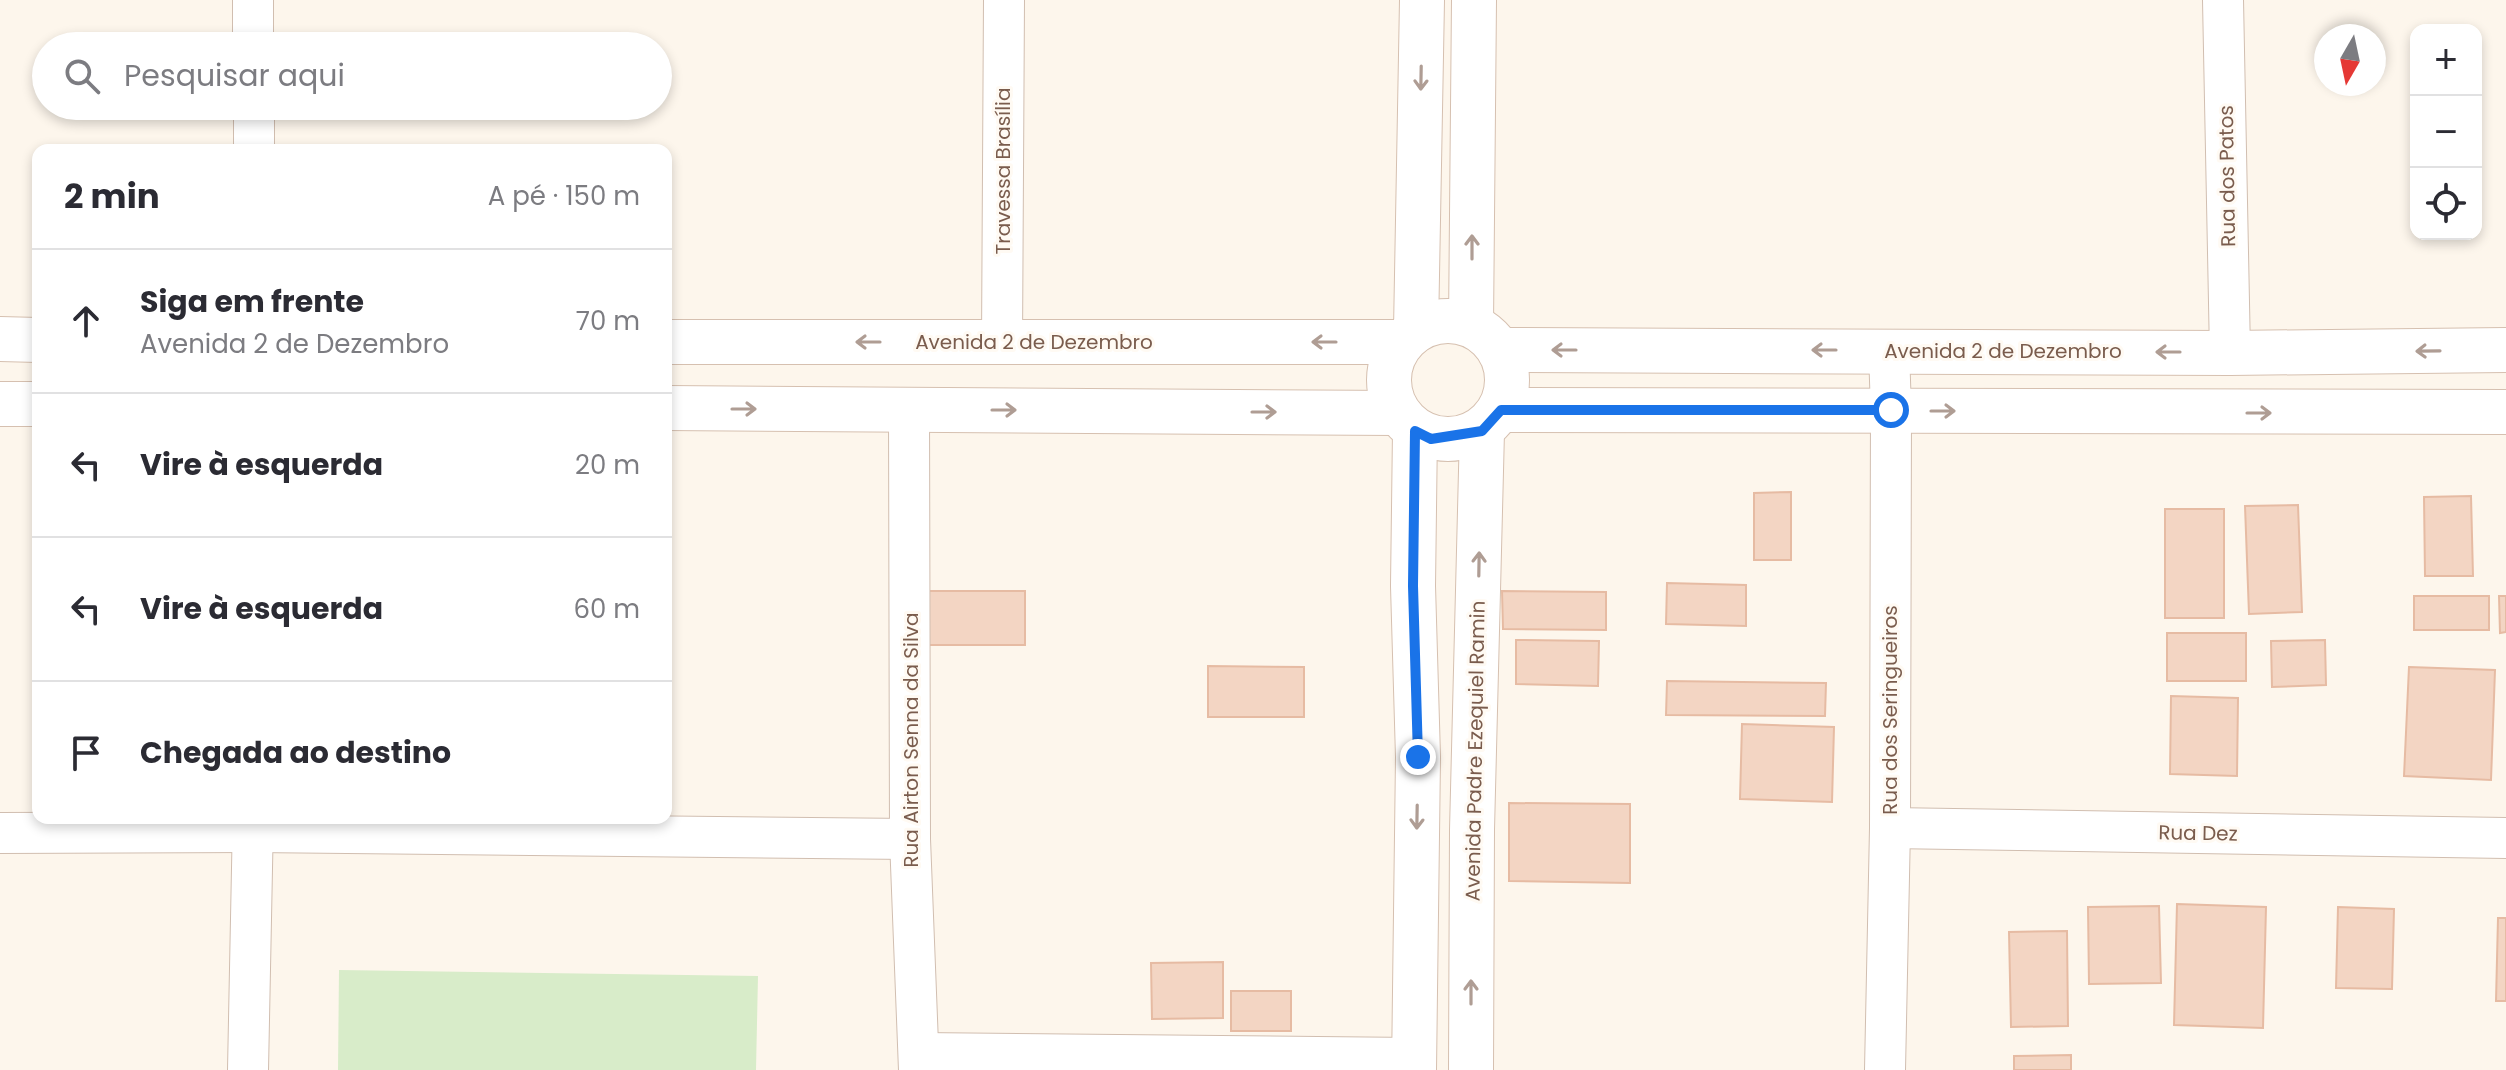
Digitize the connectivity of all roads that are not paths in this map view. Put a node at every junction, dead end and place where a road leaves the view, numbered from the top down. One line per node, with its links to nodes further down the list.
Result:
1 (253, 0): 6 (street)
2 (1004, 0): 14 (street, Travessa Brasília)
3 (1422, 0): 9 (street, one-way to 9)
4 (1474, 0): 10 (street, one-way to 4)
5 (2223, 0): 17 (street, Rua dos Patos)
6 (253, 32)
7 (254, 120): 8 (street)
8 (254, 144)
9 (1409, 336): 10 (street); 14 (street, Avenida 2 de Dezembro, one-way to 14); 25 (street)
10 (1486, 337): 16 (street, Avenida 2 de Dezembro, one-way to 10); 24 (street)
11 (0, 339): 12 (street)
12 (32, 340)
13 (672, 342): 14 (street, Avenida 2 de Dezembro, one-way to 13)
14 (1002, 342)
15 (2506, 350): 17 (street, Avenida 2 de Dezembro, one-way to 17)
16 (1889, 351): 17 (street, Avenida 2 de Dezembro, one-way to 16); 22 (street, Rua dos Seringueiros)
17 (2230, 353)
18 (0, 404): 19 (street)
19 (32, 404)
20 (672, 408): 21 (street, one-way to 21)
21 (909, 409): 25 (street, one-way to 25); 30 (street, Rua Airton Senna da Silva)
22 (1891, 410): 23 (street, one-way to 23); 24 (street); 27 (street, Rua dos Seringueiros)
23 (2506, 412)
24 (1492, 421): 25 (street); 34 (street, Avenida Padre Ezequiel Ramin, one-way to 24)
25 (1406, 422): 32 (street, one-way to 32)
26 (253, 825): 28 (street); 30 (street); 33 (street)
27 (1890, 828): 29 (street, Rua Dez); 35 (street, Rua dos Seringueiros)
28 (0, 833)
29 (2506, 838)
30 (910, 839): 31 (street, Rua Airton Senna da Silva)
31 (920, 1062): 32 (street)
32 (1414, 1064)
33 (248, 1070)
34 (1471, 1070)
35 (1885, 1070)

